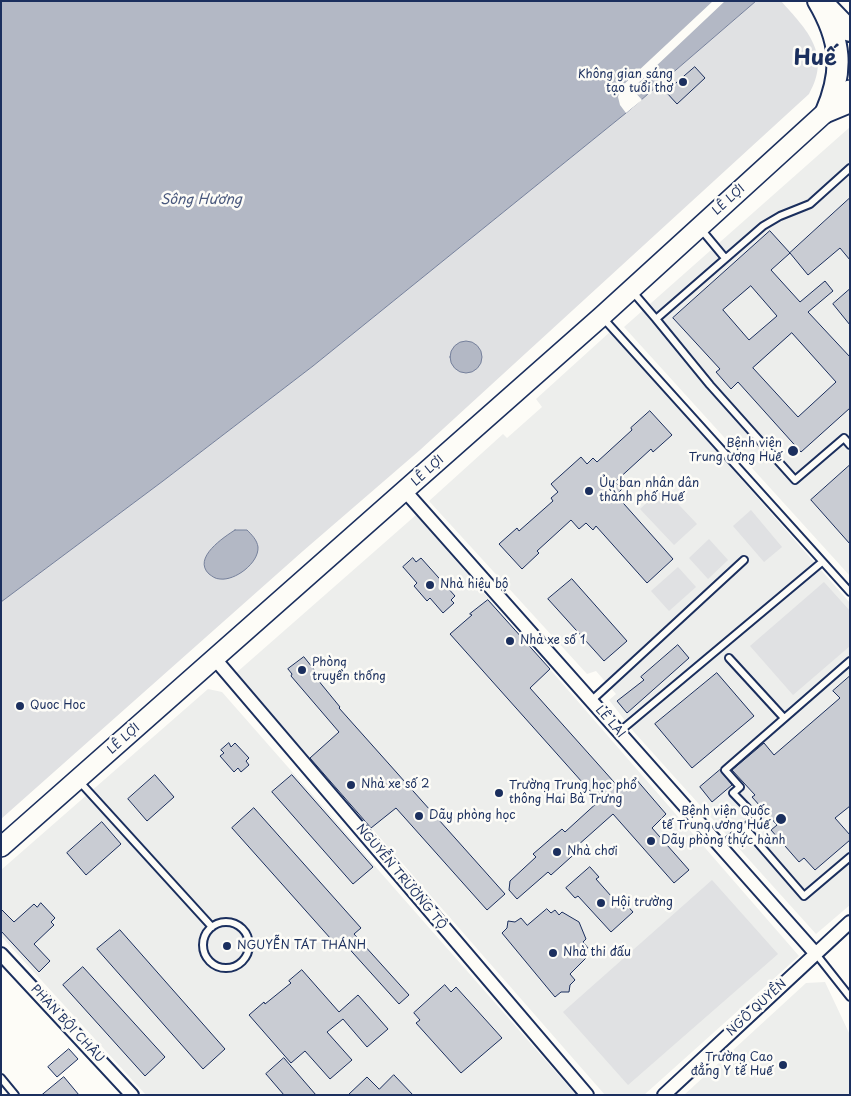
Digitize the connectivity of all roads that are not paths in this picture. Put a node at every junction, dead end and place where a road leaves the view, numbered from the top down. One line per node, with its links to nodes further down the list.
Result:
1 (819, 1): 2 (main road); 5 (main road)
2 (850, 31)
3 (850, 90): 5 (main road, LÊ LỢI)
4 (850, 102): 5 (main road)
5 (826, 112): 7 (main road, LÊ LỢI)
6 (850, 168): 8 (lane)
7 (699, 227): 8 (lane); 9 (main road, LÊ LỢI)
8 (725, 258): 11 (lane)
9 (631, 290): 10 (main road, LÊ LỢI); 11 (lane)
10 (602, 316): 13 (main road, LÊ LỢI); 15 (lane)
11 (656, 319): 12 (lane)
12 (850, 445)
13 (405, 491): 18 (main road, LÊ LỢI); 20 (street, LÊ LAI)
14 (744, 560): 20 (lane)
15 (822, 562): 16 (lane); 22 (lane)
16 (850, 592)
17 (729, 658): 21 (lane)
18 (215, 659): 23 (main road, LÊ LỢI); 36 (street, NGUYỄN TRƯỜNG TỘ)
19 (850, 661): 21 (lane)
20 (591, 701): 22 (street, LÊ LAI)
21 (784, 718): 24 (lane)
22 (619, 732): 26 (street, LÊ LAI)
23 (78, 780): 25 (main road, LÊ LỢI); 29 (lane)
24 (745, 828): 26 (lane); 27 (lane)
25 (1, 847)
26 (720, 847): 31 (street, LÊ LAI)
27 (850, 857)
28 (850, 922): 31 (street, NGÔ QUYỀN)
29 (212, 927): 29 (lane)
30 (1, 954): 35 (street, PHAN BỘI CHÂU)
31 (816, 954): 32 (lane); 37 (street, NGÔ QUYỀN)
32 (850, 996)
33 (1, 1078): 34 (lane)
34 (15, 1095)
35 (132, 1095)
36 (587, 1095)
37 (664, 1095)

